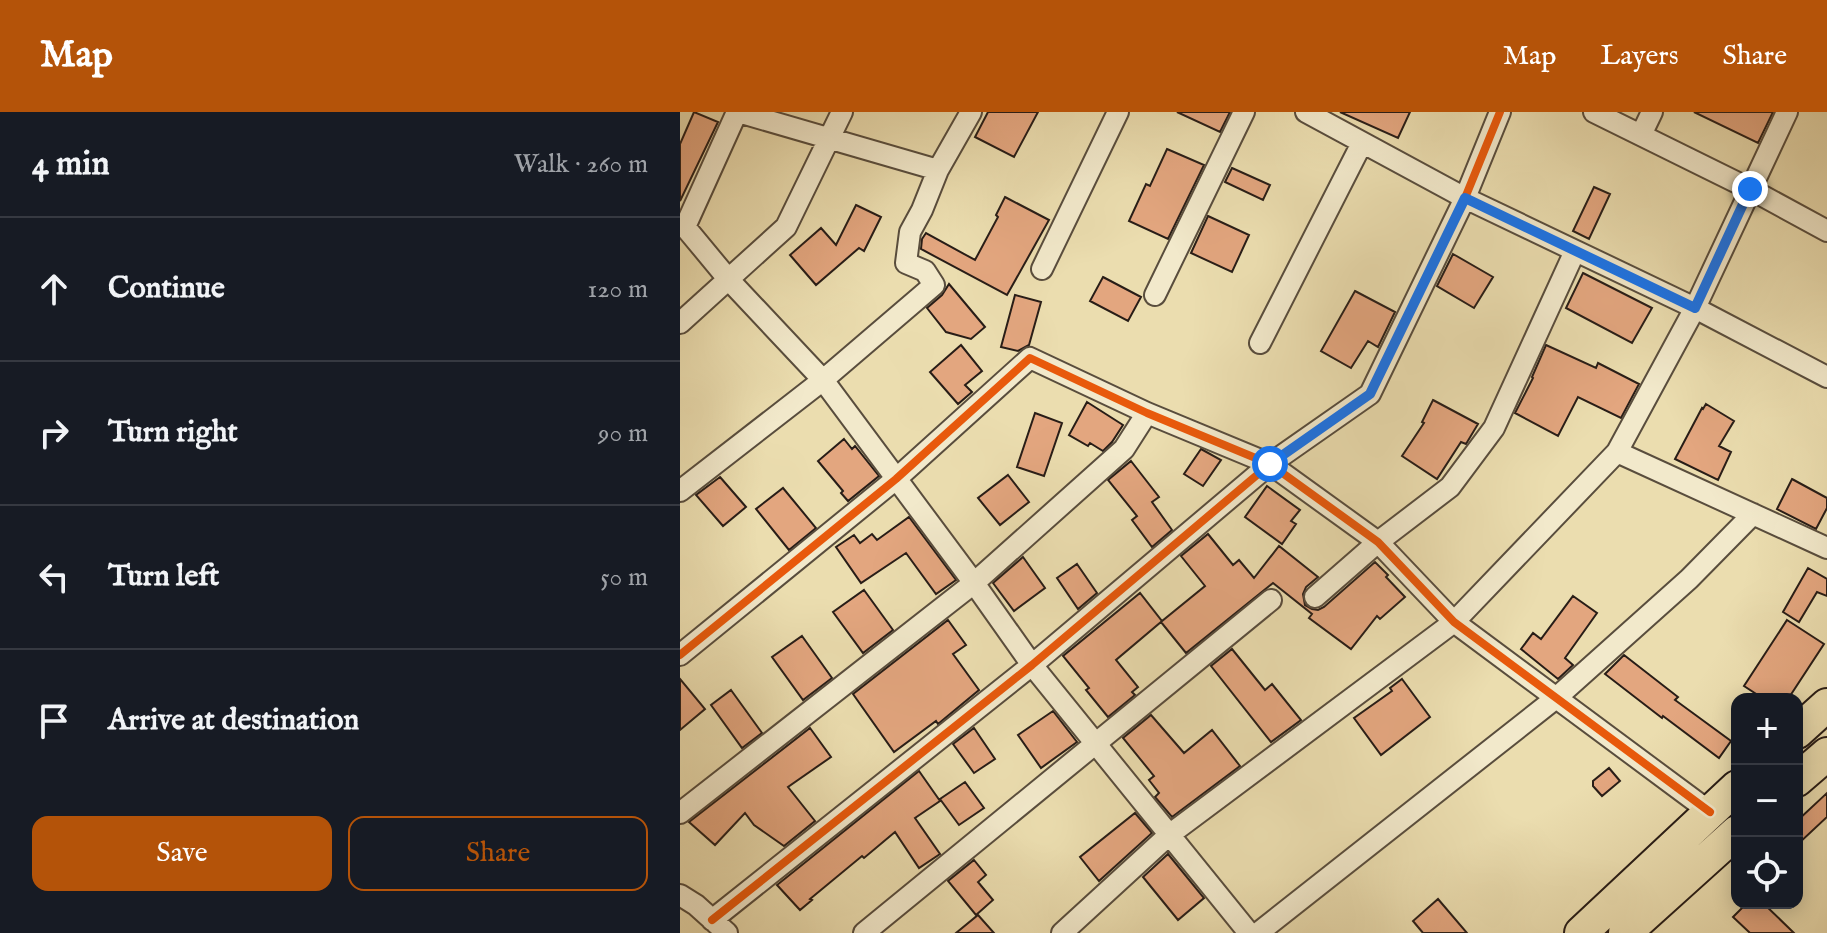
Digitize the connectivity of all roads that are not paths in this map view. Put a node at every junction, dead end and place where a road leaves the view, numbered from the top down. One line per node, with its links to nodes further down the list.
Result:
1 (738, 112): 12 (street); 17 (street)
2 (842, 112): 12 (street)
3 (971, 112): 14 (street)
4 (1118, 112): 20 (street)
5 (1244, 112): 22 (street)
6 (1306, 112): 13 (street)
7 (1500, 112): 16 (street)
8 (1594, 112): 11 (street)
9 (1652, 112): 11 (street)
10 (1787, 112): 15 (street)
11 (1641, 135): 15 (street)
12 (828, 140): 14 (street); 21 (street)
13 (1362, 143): 16 (street); 25 (street)
14 (938, 170): 27 (street)
15 (1750, 189): 18 (street); 23 (street)
16 (1465, 198): 19 (street); 30 (street)
17 (682, 226): 21 (street)
18 (1827, 231)
19 (1575, 251): 23 (street); 34 (street)
20 (1042, 269)
21 (729, 280): 24 (street); 27 (street)
22 (1155, 295)
23 (1695, 308): 26 (street); 29 (street)
24 (680, 323)
25 (1260, 343)
26 (1827, 377)
27 (823, 380): 31 (street); 32 (street)
28 (1147, 413): 30 (street); 31 (street); 36 (street)
29 (1617, 452): 33 (street); 39 (street)
30 (1270, 464): 34 (street); 41 (street)
31 (896, 479): 36 (street); 40 (street)
32 (680, 491)
33 (1753, 514): 35 (street); 42 (street)
34 (1378, 542): 37 (street); 39 (street)
35 (1827, 548)
36 (974, 583): 41 (street); 50 (street)
37 (1315, 597)
38 (1271, 600): 45 (street)
39 (1454, 622): 42 (street); 51 (street)
40 (680, 655)
41 (1032, 665): 45 (street); 54 (street)
42 (1556, 698): 49 (street); 58 (street)
43 (1827, 705): 44 (main road)
44 (1803, 727)
45 (1096, 744): 51 (street); 55 (street)
46 (1827, 754): 47 (main road)
47 (1803, 775)
48 (1731, 793): 49 (main road)
49 (1710, 812): 59 (main road)
50 (680, 813)
51 (1169, 835): 56 (street); 57 (street)
52 (1731, 837): 60 (main road)
53 (680, 895): 54 (street)
54 (720, 926)
55 (864, 933)
56 (1062, 933)
57 (1249, 933)
58 (1258, 933)
59 (1581, 933)
60 (1625, 933)

